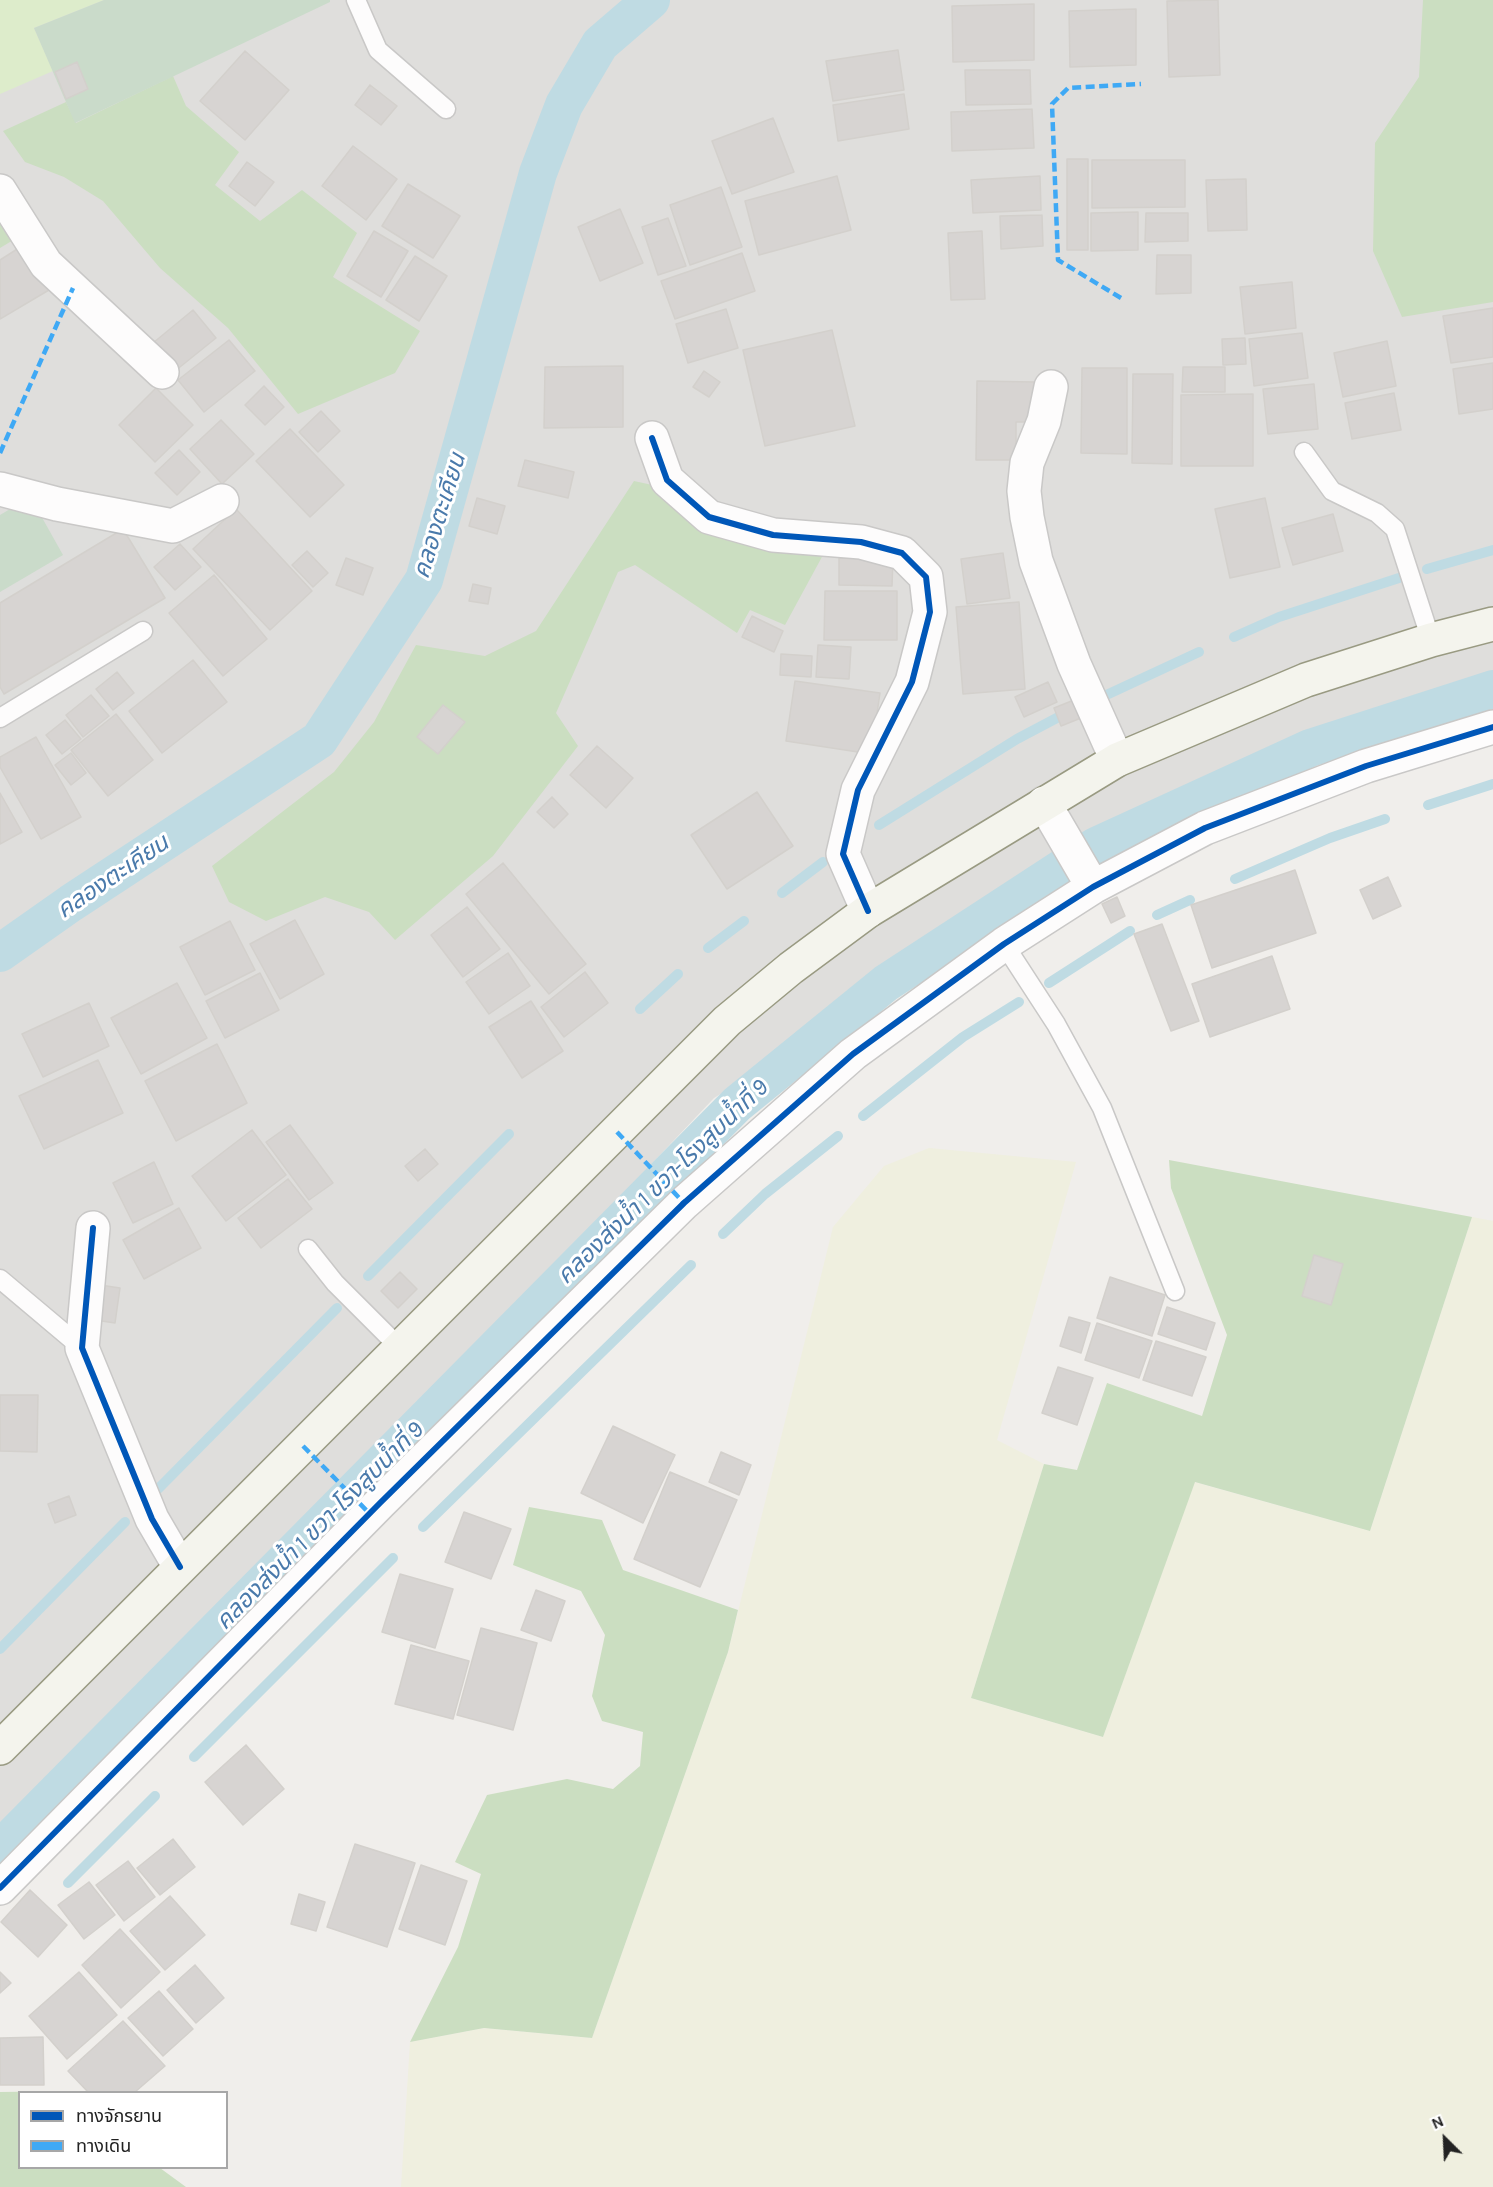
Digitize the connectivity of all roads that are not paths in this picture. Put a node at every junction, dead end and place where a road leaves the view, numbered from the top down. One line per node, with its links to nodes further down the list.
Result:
1 (356, 0): 2 (lane)
2 (446, 109)
3 (0, 190): 4 (street)
4 (162, 372)
5 (1051, 387): 15 (street)
6 (652, 438): 18 (street)
7 (1304, 452): 12 (lane)
8 (0, 489): 9 (street)
9 (222, 501)
10 (1493, 624): 12 (main road)
11 (143, 631): 13 (lane)
12 (1431, 640): 15 (main road)
13 (0, 718)
14 (1493, 727): 17 (street)
15 (1117, 760): 16 (main road)
16 (1044, 803): 17 (street); 18 (main road)
17 (1089, 880): 19 (street)
18 (868, 911): 25 (main road)
19 (1004, 944): 23 (lane); 28 (street)
20 (93, 1228): 24 (street)
21 (308, 1250): 25 (lane)
22 (0, 1279): 24 (lane)
23 (1175, 1291)
24 (82, 1348): 26 (street)
25 (400, 1348): 26 (main road)
26 (180, 1567): 27 (main road)
27 (1, 1746)
28 (0, 1888)

